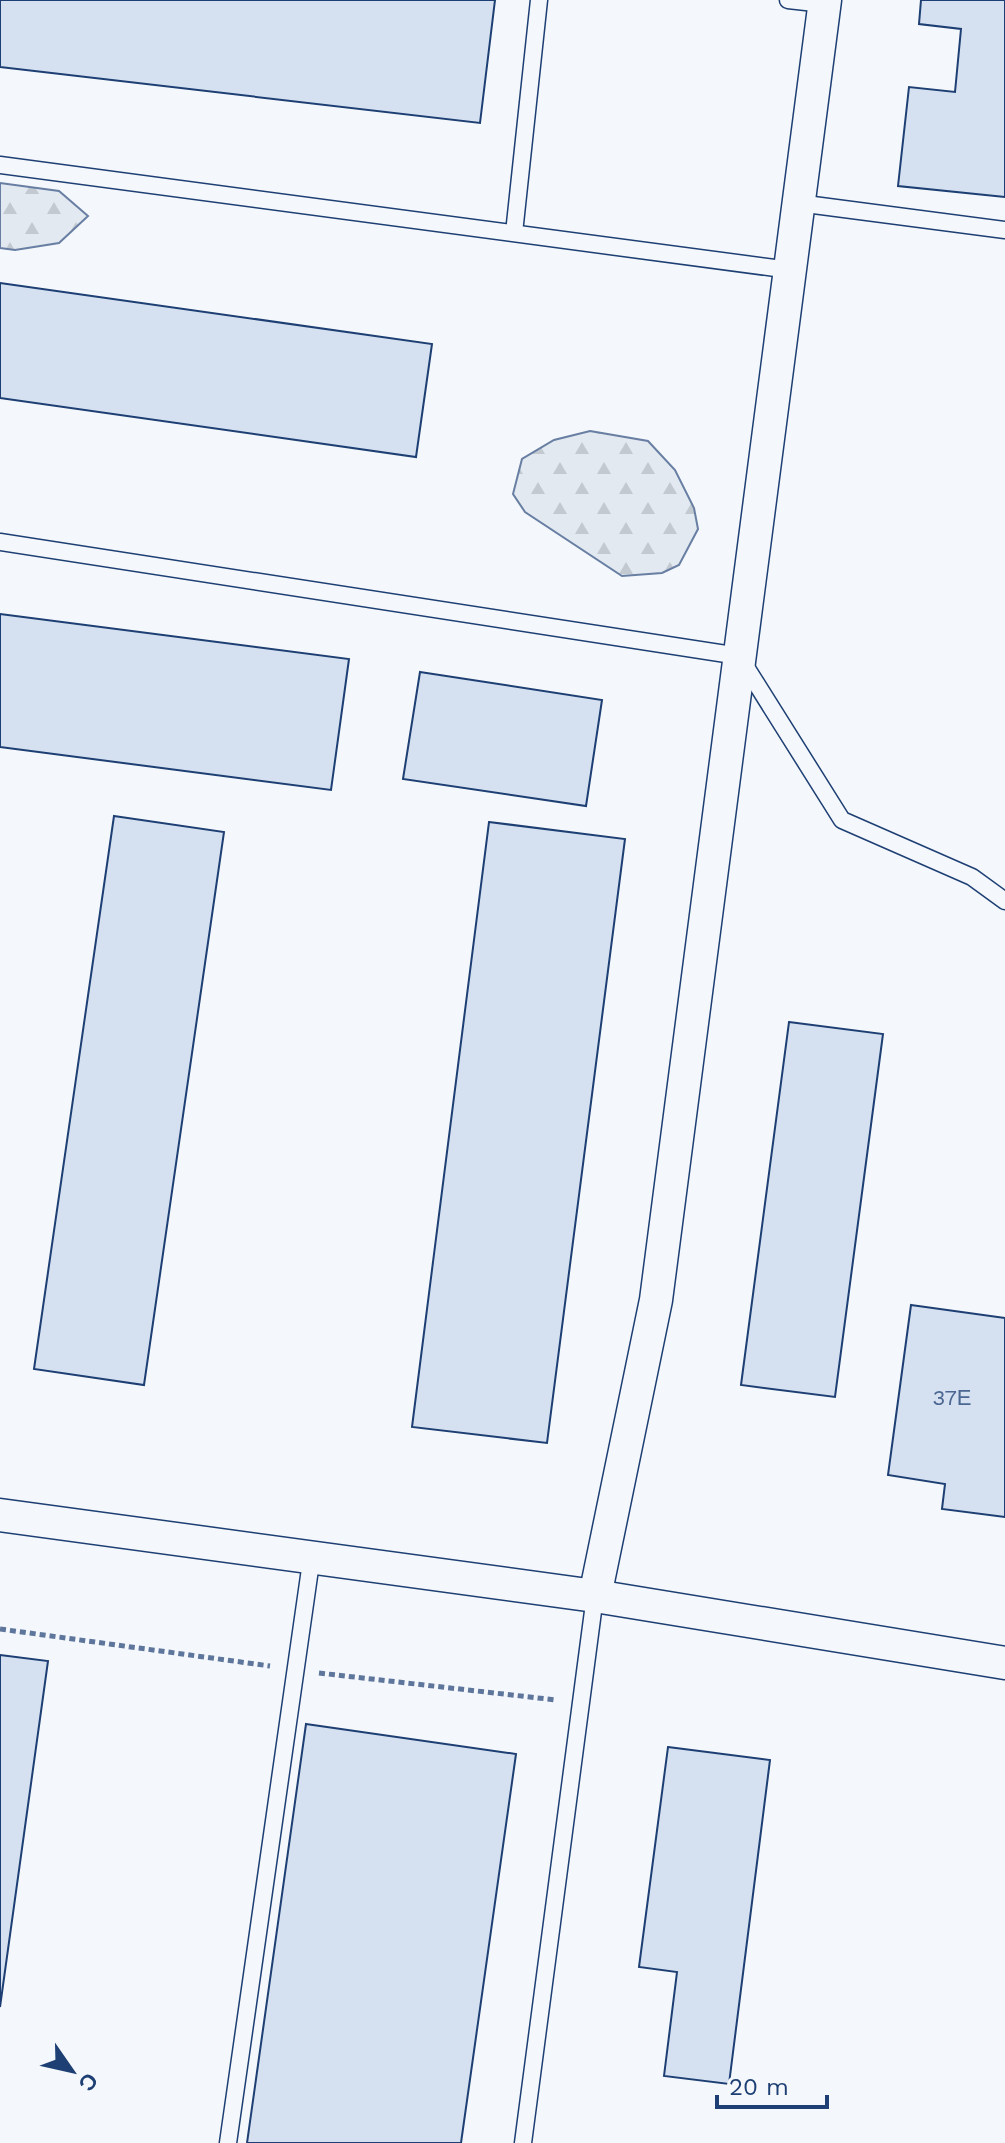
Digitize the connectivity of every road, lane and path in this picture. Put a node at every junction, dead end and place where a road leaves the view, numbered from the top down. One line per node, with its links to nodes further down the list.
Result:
1 (539, 0): 7 (lane)
2 (788, 0): 3 (lane)
3 (824, 2): 5 (street)
4 (0, 165): 7 (lane)
5 (798, 203): 6 (lane); 8 (street)
6 (1005, 230)
7 (514, 233): 8 (lane)
8 (790, 270): 10 (street)
9 (0, 542): 10 (lane)
10 (739, 656): 11 (lane); 14 (street)
11 (1005, 901)
12 (0, 1515): 13 (street)
13 (312, 1555): 14 (street); 16 (lane)
14 (595, 1596): 15 (street); 17 (lane)
15 (1005, 1663)
16 (228, 2143)
17 (523, 2143)

